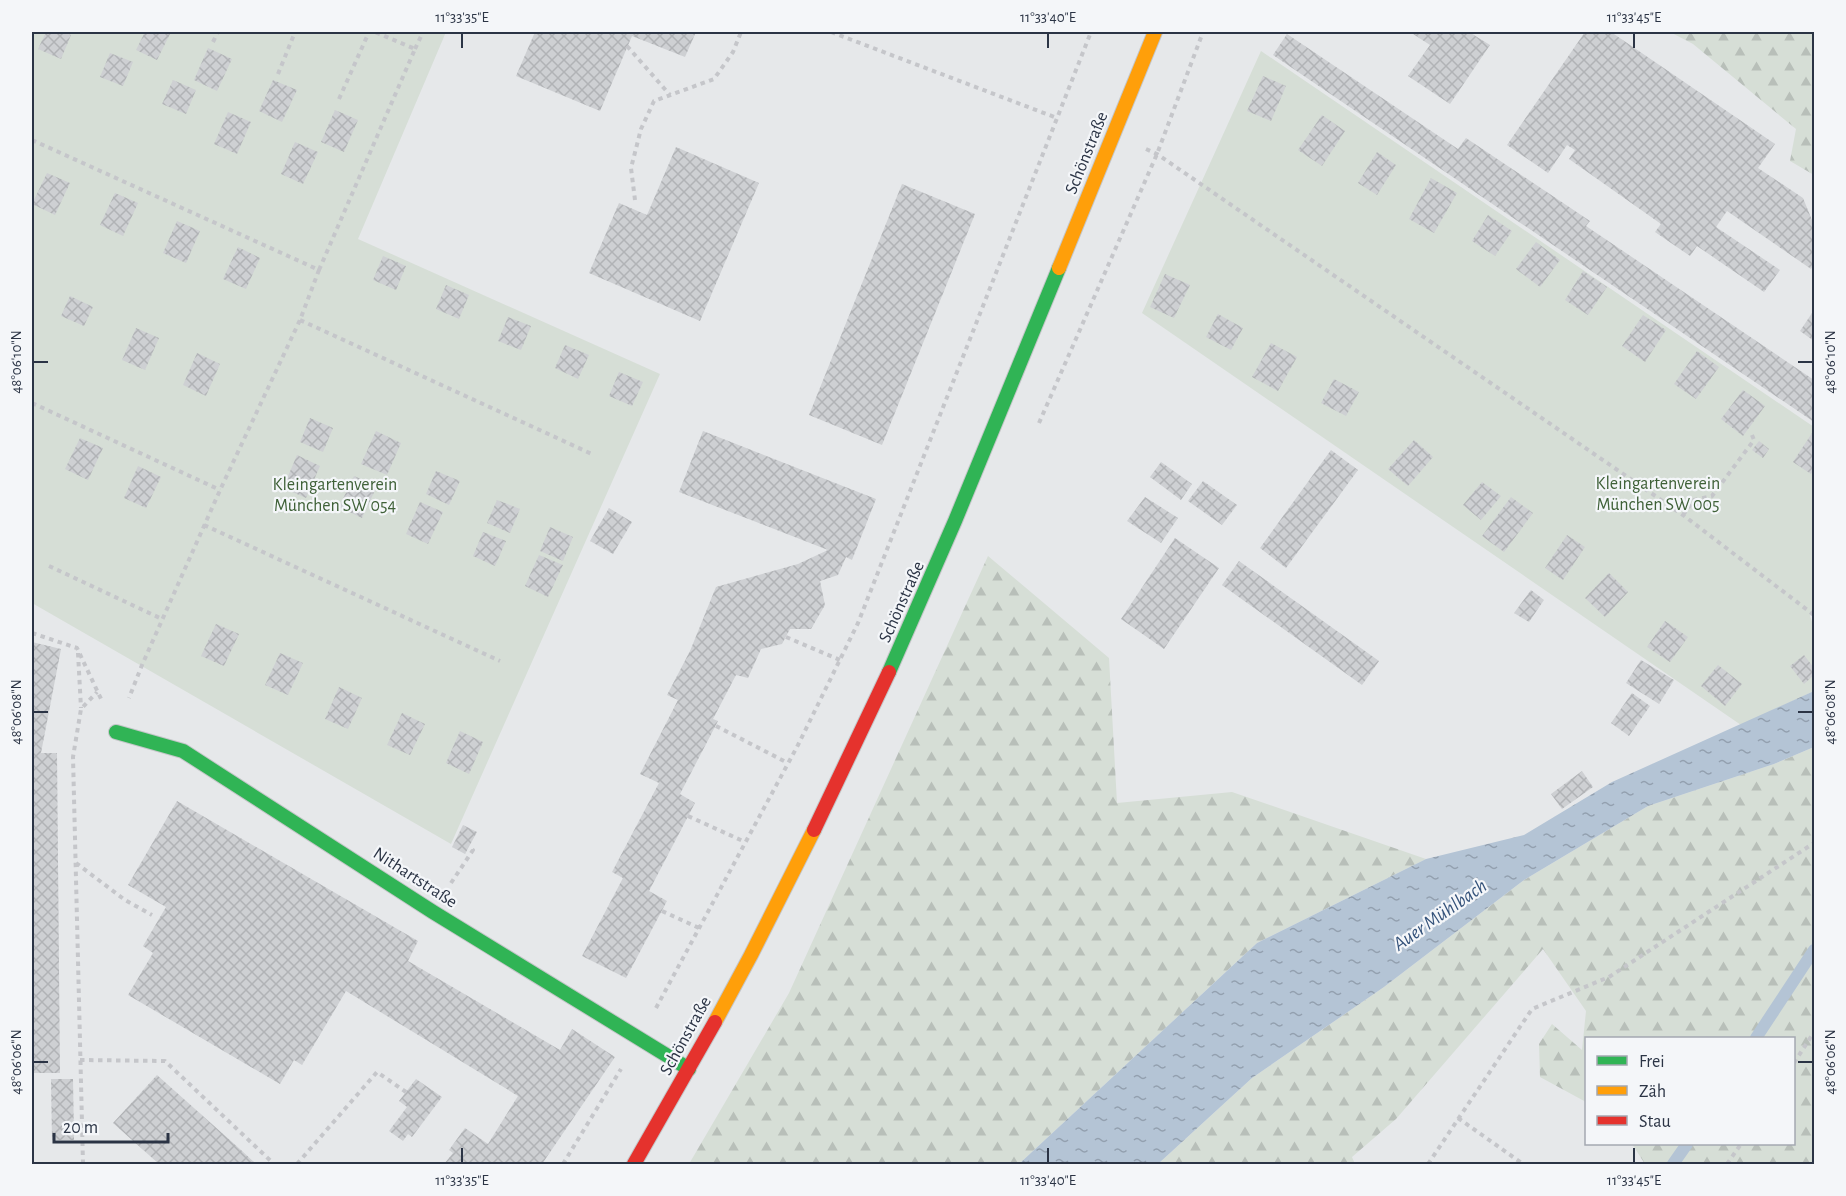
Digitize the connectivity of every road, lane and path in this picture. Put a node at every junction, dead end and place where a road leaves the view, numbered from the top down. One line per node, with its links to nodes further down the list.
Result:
1 (218, 32): 11 (path)
2 (295, 32): 14 (path)
3 (369, 32): 16 (path)
4 (375, 32): 13 (path)
5 (423, 32): 13 (path)
6 (741, 32): 15 (path)
7 (831, 32): 17 (path)
8 (1091, 32): 17 (path)
9 (1155, 32): 18 (street, Schönstraße)
10 (1203, 32): 20 (path)
11 (213, 42)
12 (627, 46): 15 (path)
13 (415, 49): 22 (path)
14 (278, 74)
15 (670, 95): 21 (path)
16 (339, 99)
17 (1058, 118): 37 (path)
18 (1114, 135): 20 (path); 57 (street, Schönstraße)
19 (32, 140): 22 (path)
20 (1157, 154): 25 (path); 29 (path)
21 (635, 200)
22 (320, 270): 23 (path)
23 (300, 320): 27 (path); 28 (path)
24 (32, 403): 28 (path)
25 (1039, 423)
26 (1752, 435): 29 (path)
27 (594, 455)
28 (220, 490): 30 (path)
29 (1683, 515): 32 (path)
30 (204, 525): 33 (path); 38 (path)
31 (48, 566): 33 (path)
32 (1815, 615)
33 (162, 619): 42 (path)
34 (32, 633): 36 (path)
35 (786, 637): 37 (path)
36 (77, 648): 39 (path); 40 (path)
37 (840, 660): 43 (path)
38 (500, 662)
39 (98, 692): 40 (path); 42 (path)
40 (81, 709): 48 (path)
41 (716, 726): 43 (path)
42 (116, 732): 50 (street, Nithartstraße)
43 (788, 763): 45 (path)
44 (688, 816): 45 (path)
45 (745, 842): 52 (path)
46 (1815, 843): 59 (path)
47 (469, 847): 50 (path)
48 (76, 862): 51 (path); 55 (path)
49 (662, 911): 52 (path)
50 (433, 912): 54 (street, Nithartstraße)
51 (152, 915)
52 (699, 928): 54 (path)
53 (1815, 1032): 56 (path)
54 (639, 1040): 57 (street, Nithartstraße); 64 (path)
55 (80, 1060): 61 (path); 62 (path)
56 (1795, 1062)
57 (689, 1069): 65 (street, Schönstraße)
58 (406, 1092): 63 (path)
59 (1458, 1118): 66 (path); 67 (path)
60 (1740, 1145): 68 (path)
61 (83, 1164)
62 (274, 1164)
63 (297, 1164)
64 (563, 1164)
65 (634, 1164)
66 (1428, 1164)
67 (1522, 1164)
68 (1727, 1164)

